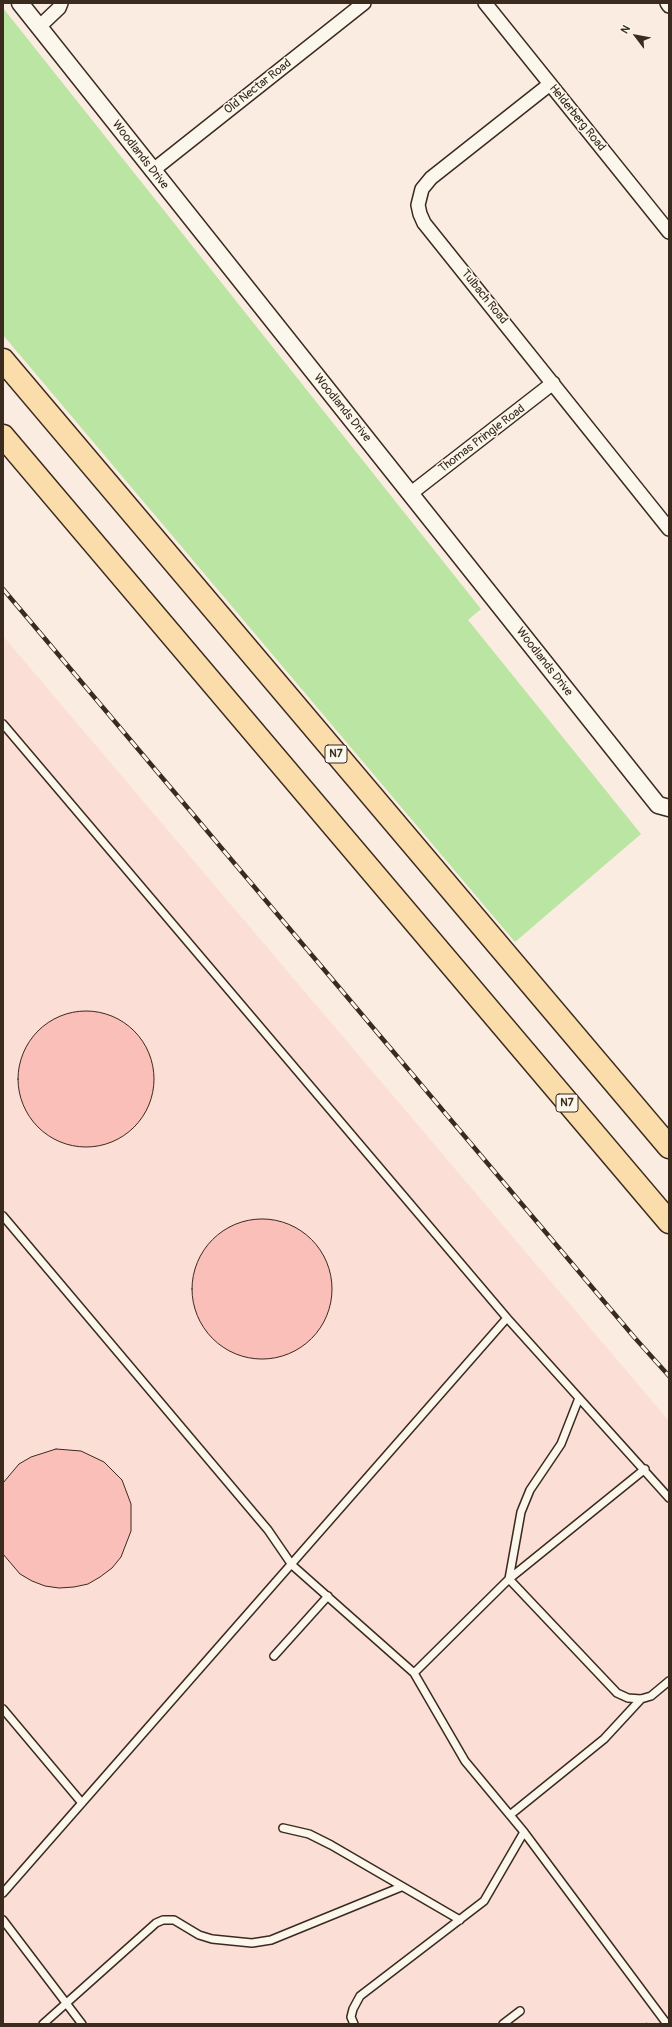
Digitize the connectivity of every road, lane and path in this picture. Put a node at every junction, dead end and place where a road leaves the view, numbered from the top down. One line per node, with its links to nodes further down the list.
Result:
1 (20, 3): 7 (street, Woodlands Drive)
2 (62, 3): 7 (street)
3 (364, 3): 9 (street, Old Nectar Road)
4 (486, 3): 8 (street, Helderberg Road)
5 (667, 3): 6 (street)
6 (669, 6)
7 (39, 27): 9 (street, Woodlands Drive)
8 (550, 84): 10 (street, Helderberg Road); 12 (street, Tulbach Road)
9 (152, 171): 14 (street, Woodlands Drive)
10 (669, 232)
11 (3, 360): 18 (highway, N7)
12 (553, 383): 14 (street, Thomas Pringle Road); 15 (street, Tulbach Road)
13 (3, 436): 20 (highway, N7)
14 (410, 494): 17 (street, Woodlands Drive)
15 (669, 529)
16 (3, 724): 21 (lane)
17 (669, 808)
18 (669, 1147)
19 (3, 1216): 25 (lane)
20 (669, 1222)
21 (507, 1318): 22 (lane); 25 (lane)
22 (580, 1398): 23 (lane); 26 (lane)
23 (645, 1469): 24 (lane); 26 (lane)
24 (669, 1498)
25 (292, 1565): 27 (lane); 33 (lane)
26 (509, 1579): 29 (lane); 31 (lane)
27 (328, 1596): 28 (lane); 29 (lane)
28 (274, 1656)
29 (414, 1673): 34 (lane)
30 (669, 1681): 31 (lane)
31 (641, 1699): 34 (lane)
32 (3, 1709): 33 (lane)
33 (82, 1803): 38 (lane)
34 (510, 1815): 36 (lane)
35 (283, 1828): 37 (lane)
36 (524, 1832): 40 (lane); 47 (lane)
37 (401, 1887): 40 (lane); 41 (lane)
38 (3, 1893)
39 (3, 1920): 41 (lane)
40 (460, 1920): 45 (lane)
41 (67, 2003): 43 (lane); 44 (lane)
42 (520, 2011): 46 (lane)
43 (43, 2024)
44 (82, 2024)
45 (354, 2024)
46 (503, 2024)
47 (667, 2024)

